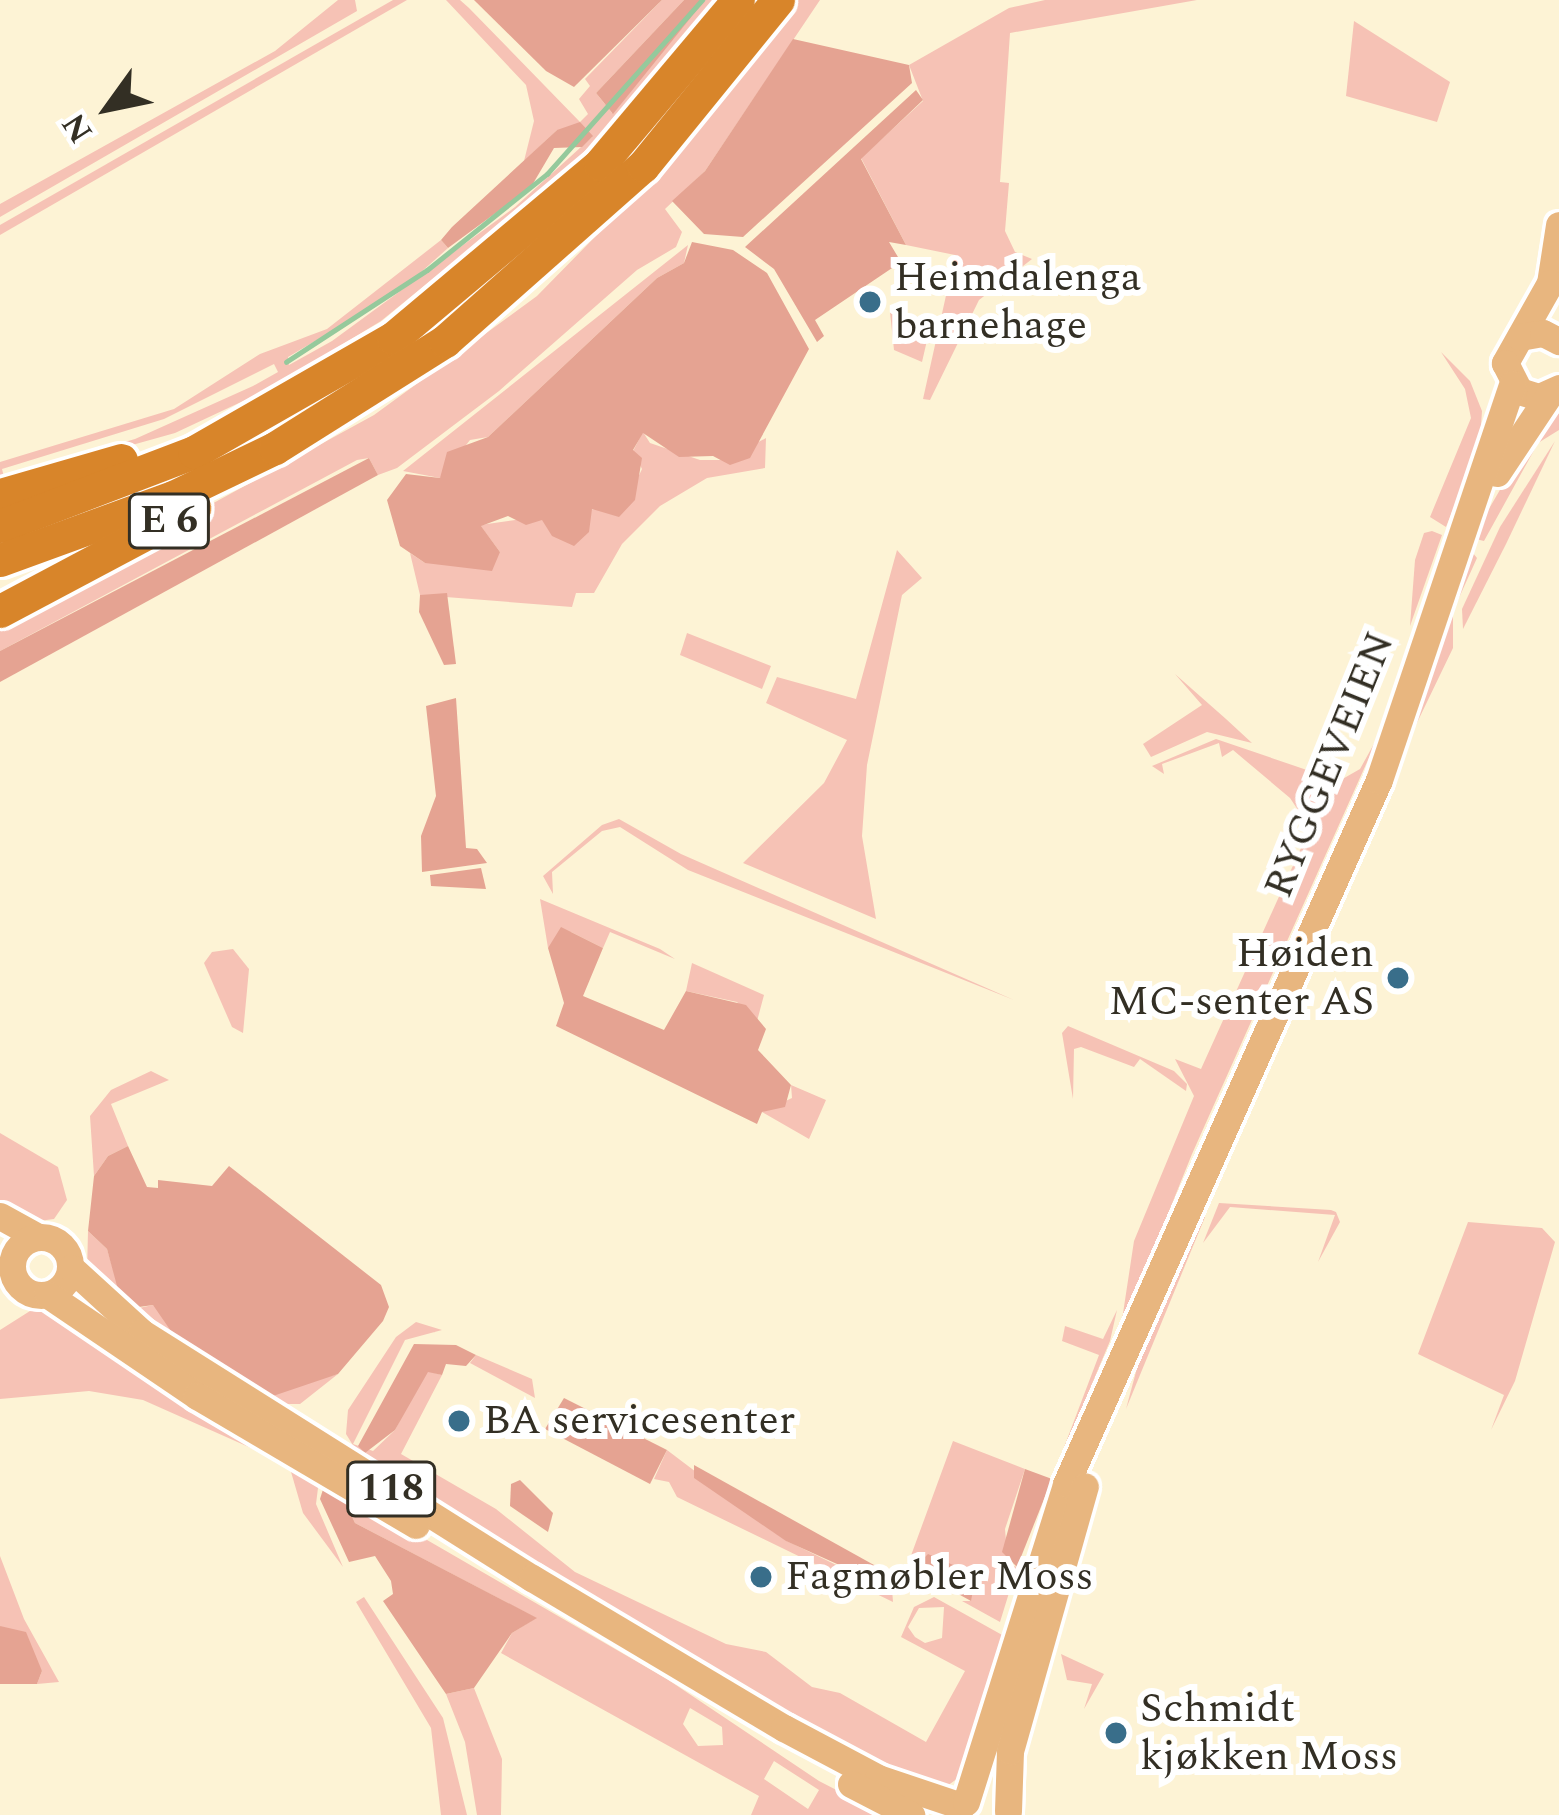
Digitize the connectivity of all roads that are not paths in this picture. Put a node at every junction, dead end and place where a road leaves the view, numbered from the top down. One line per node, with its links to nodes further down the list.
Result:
1 (738, 0): 8 (highway, E 6)
2 (778, 0): 8 (highway, E 6)
3 (1559, 225): 4 (main road, 118)
4 (1520, 337): 5 (main road); 6 (main road, 118)
5 (1559, 341)
6 (1512, 384): 7 (main road, 118); 9 (main road, RYGGEVEIEN / 118)
7 (1556, 391): 9 (main road, RYGGEVEIEN / 118)
8 (318, 404): 10 (highway, E 6); 11 (highway, E 6); 12 (highway, E 6); 13 (highway, E 6)
9 (1482, 488): 19 (main road, RYGGEVEIEN / 118)
10 (0, 494)
11 (0, 526)
12 (0, 560)
13 (0, 611)
14 (0, 1216): 15 (main road, 118)
15 (38, 1237): 16 (main road, 118); 17 (main road, 118)
16 (6, 1254): 18 (main road, 118)
17 (71, 1268): 18 (main road); 20 (main road, 118)
18 (48, 1295): 22 (main road, 118)
19 (1134, 1334): 20 (main road, RYGGEVEIEN / 118); 21 (main road, RYGGEVEIEN / 118)
20 (961, 1808): 21 (main road, 118)
21 (1009, 1813)
22 (911, 1815)

